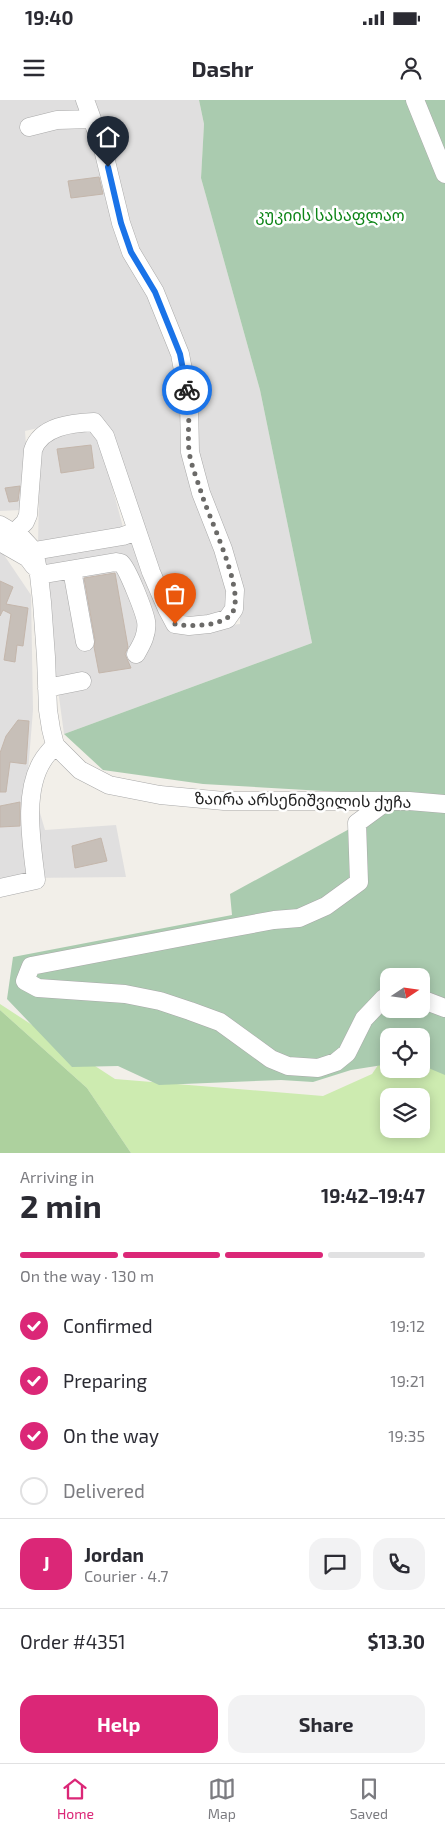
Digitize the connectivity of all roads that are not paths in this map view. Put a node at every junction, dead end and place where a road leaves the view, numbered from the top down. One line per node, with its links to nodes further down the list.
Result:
1 (84, 100): 3 (street)
2 (414, 100): 5 (street)
3 (92, 118): 4 (street); 6 (street)
4 (29, 127)
5 (445, 174)
6 (137, 531): 7 (street); 8 (street)
7 (6, 537): 8 (street); 10 (street)
8 (34, 552): 10 (street)
9 (72, 570): 10 (street); 11 (street); 12 (street)
10 (39, 575): 14 (street)
11 (85, 642)
12 (136, 654)
13 (82, 681): 14 (street)
14 (47, 688): 15 (street)
15 (55, 745): 16 (street, ზაირა არსენიშვილის ქუჩა); 18 (street)
16 (387, 801): 17 (street, ზაირა არსენიშვილის ქუჩა); 19 (street)
17 (445, 804)
18 (0, 888)
19 (380, 1002)
20 (430, 1002): 21 (street)
21 (445, 1008)

